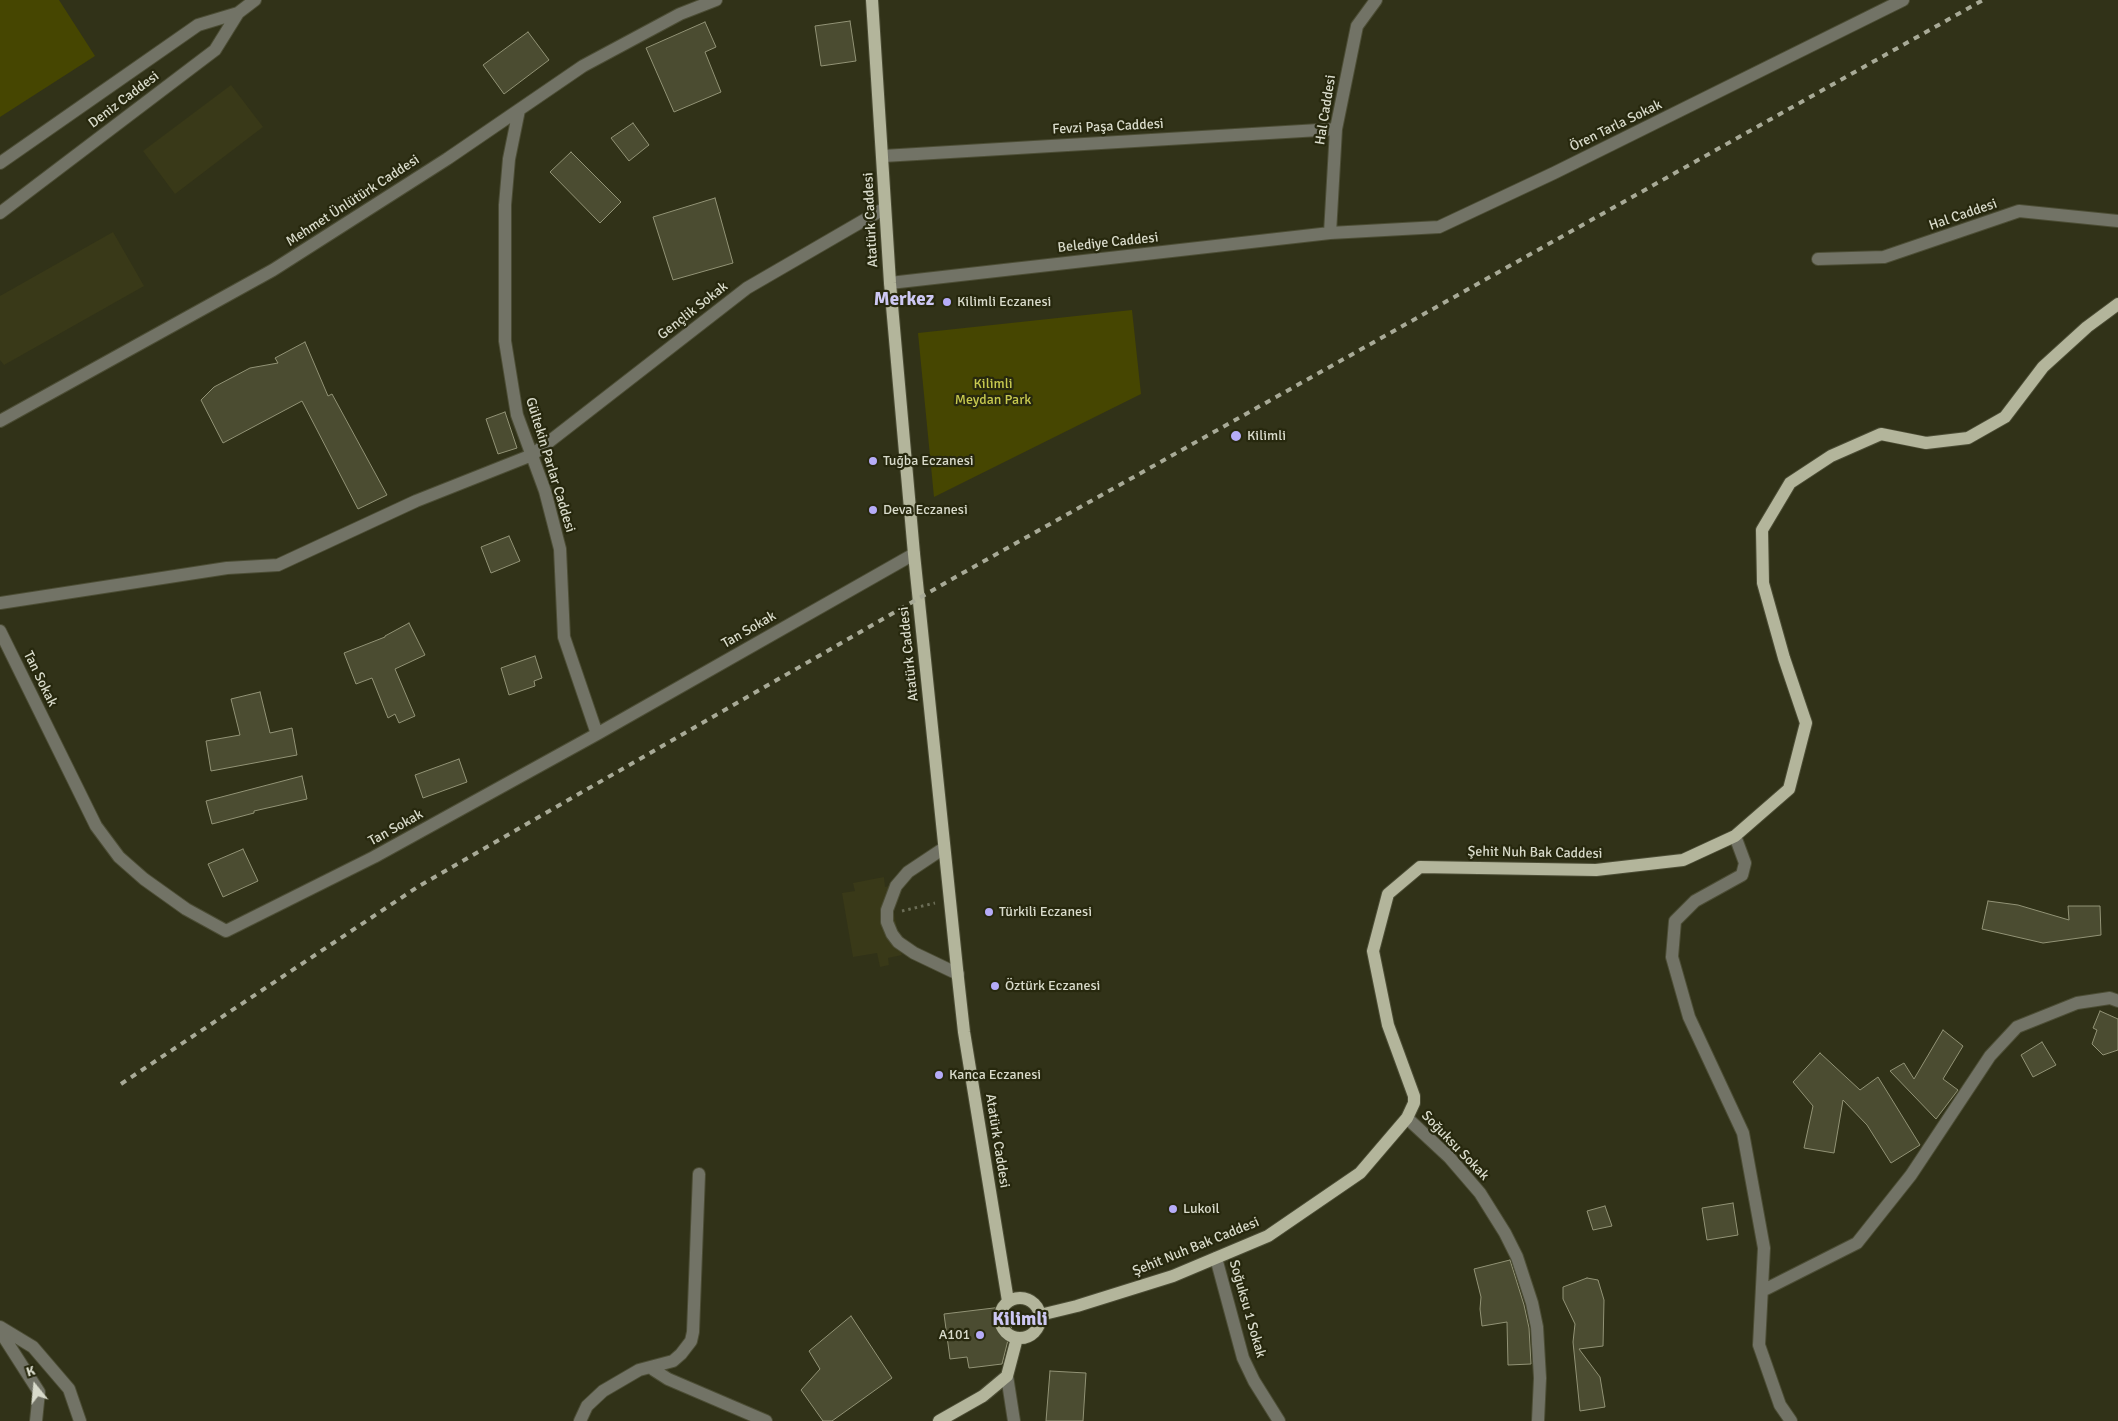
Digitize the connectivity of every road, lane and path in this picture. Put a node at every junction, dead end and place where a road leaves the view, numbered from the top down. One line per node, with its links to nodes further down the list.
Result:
1 (255, 0): 6 (street, Deniz Caddesi)
2 (716, 0): 7 (street, Mehmet Ünlütürk Caddesi)
3 (872, 0): 9 (main road, Atatürk Caddesi)
4 (1376, 0): 8 (street, Hal Caddesi)
5 (1903, 0): 14 (street, Ören Tarla Sokak)
6 (238, 12): 10 (street); 12 (street, Deniz Caddesi)
7 (519, 110): 18 (street, Mehmet Ünlütürk Caddesi); 19 (street, Gültekin Parlar Caddesi)
8 (1336, 129): 9 (street, Fevzi Paşa Caddesi); 14 (street, Hal Caddesi)
9 (883, 156): 11 (main road, Atatürk Caddesi)
10 (0, 163)
11 (884, 208): 16 (main road, Atatürk Caddesi); 19 (street, Gençlik Sokak)
12 (0, 213)
13 (2118, 221): 15 (street, Hal Caddesi)
14 (1330, 233): 16 (street, Belediye Caddesi)
15 (1818, 259)
16 (890, 283): 20 (main road, Atatürk Caddesi)
17 (2118, 304): 24 (main road, Şehit Nuh Bak Caddesi)
18 (0, 421)
19 (532, 455): 21 (street, Gençlik Sokak); 23 (street, Gültekin Parlar Caddesi)
20 (914, 554): 23 (street, Tan Sokak); 25 (main road, Atatürk Caddesi)
21 (0, 603)
22 (0, 631): 23 (street, Tan Sokak)
23 (597, 734)
24 (1735, 836): 30 (main road, Şehit Nuh Bak Caddesi); 33 (street)
25 (944, 848): 26 (main road, Atatürk Caddesi); 27 (street)
26 (950, 900): 27 (path); 28 (main road, Atatürk Caddesi)
27 (887, 915): 28 (street)
28 (958, 974): 34 (main road, Atatürk Caddesi)
29 (2118, 1001): 33 (street)
30 (1408, 1118): 32 (main road, Şehit Nuh Bak Caddesi); 48 (street, Soğuksu Sokak)
31 (699, 1174): 39 (street)
32 (1216, 1258): 35 (main road, Şehit Nuh Bak Caddesi); 47 (street, Soğuksu 1 Sokak)
33 (1762, 1291): 49 (street)
34 (1008, 1302): 35 (main road); 38 (main road)
35 (1040, 1315): 38 (main road)
36 (0, 1327): 42 (street)
37 (0, 1331): 41 (street)
38 (1017, 1338): 40 (main road)
39 (652, 1366): 43 (street); 44 (street)
40 (1007, 1376): 45 (main road); 46 (street)
41 (36, 1421)
42 (80, 1421)
43 (580, 1421)
44 (766, 1421)
45 (939, 1421)
46 (1014, 1421)
47 (1279, 1421)
48 (1538, 1421)
49 (1790, 1421)

